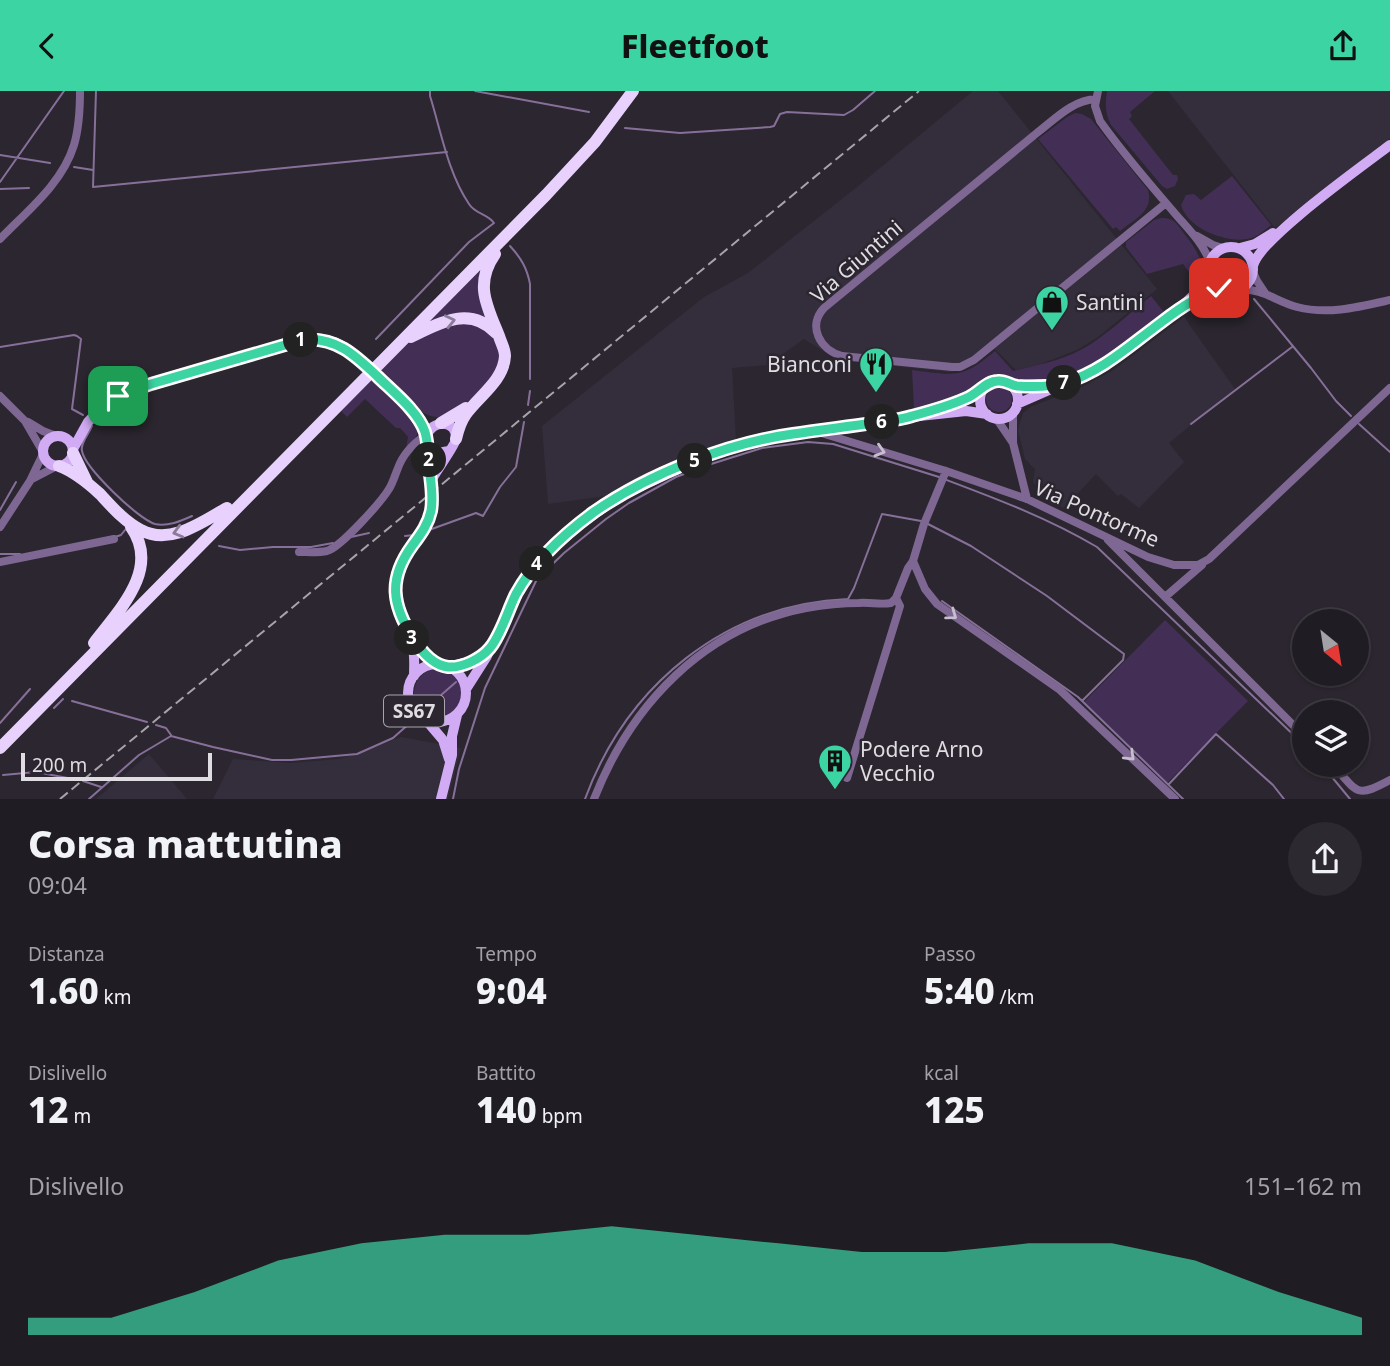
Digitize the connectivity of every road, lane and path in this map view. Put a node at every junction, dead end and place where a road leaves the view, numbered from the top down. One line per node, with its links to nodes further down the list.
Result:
1 (80, 91): 10 (street)
2 (623, 91): 51 (highway)
3 (633, 91): 8 (highway)
4 (1097, 95): 6 (street); 6 (street, Via Giuntini)
5 (1390, 145): 7 (main road)
6 (1166, 203): 9 (street)
7 (1296, 218): 12 (main road); 14 (main road)
8 (516, 226): 20 (highway); 21 (highway)
9 (1192, 232): 11 (street); 13 (street)
10 (0, 239)
11 (1223, 248): 12 (main road); 13 (main road)
12 (1240, 249): 14 (main road)
13 (1209, 266): 16 (main road); 19 (main road)
14 (1253, 269): 15 (main road); 17 (street)
15 (1240, 290): 16 (main road); 17 (street)
16 (1225, 291): 19 (main road)
17 (1265, 293): 18 (street)
18 (1390, 300)
19 (1179, 309): 22 (main road)
20 (499, 336): 21 (highway, one-way to 20); 27 (highway)
21 (400, 343): 72 (highway)
22 (1061, 384): 23 (main road); 29 (main road)
23 (1012, 385): 24 (main road); 29 (main road)
24 (984, 388): 30 (main road); 31 (main road)
25 (1390, 388): 57 (street)
26 (0, 396): 32 (street)
27 (480, 396): 34 (highway); 38 (highway)
28 (407, 406): 33 (main road); 34 (main road); 36 (main road)
29 (1015, 408): 30 (main road); 39 (street)
30 (991, 416): 31 (main road); 39 (street)
31 (910, 417): 35 (main road)
32 (25, 421): 37 (street); 44 (street)
33 (88, 422): 37 (main road); 42 (main road)
34 (440, 423): 36 (main road); 38 (main road)
35 (815, 432): 46 (street, Via Pontorme, one-way to 46); 64 (main road, SS67)
36 (426, 435): 40 (main road); 41 (street)
37 (58, 436): 42 (main road); 44 (main road)
38 (456, 439): 43 (main road)
39 (1013, 443): 50 (street)
40 (429, 448): 41 (street); 43 (main road); 47 (main road)
41 (410, 449): 56 (street)
42 (73, 451): 45 (main road); 49 (highway)
43 (449, 451): 47 (main road)
44 (43, 453): 45 (main road); 48 (street)
45 (58, 466): 48 (street); 49 (highway)
46 (944, 476): 50 (street, Via Pontorme); 58 (street)
47 (432, 479): 62 (main road)
48 (30, 481): 53 (street)
49 (87, 482): 52 (highway)
50 (1027, 499): 54 (street, Via Pontorme)
51 (227, 508): 52 (highway, one-way to 52); 63 (highway)
52 (127, 521): 63 (highway)
53 (0, 527)
54 (1103, 535): 57 (street, Via Pontorme); 60 (street)
55 (114, 539): 59 (street)
56 (299, 552)
57 (1209, 559): 60 (street)
58 (913, 561): 61 (street); 79 (street, one-way to 79)
59 (0, 562)
60 (1165, 597): 70 (street)
61 (896, 598): 75 (street); 78 (street)
62 (407, 629): 65 (main road); 66 (main road)
63 (94, 643): 71 (highway)
64 (492, 647): 65 (main road, SS67); 67 (main road, SS67)
65 (444, 666): 66 (main road, SS67); 67 (main road, SS67)
66 (414, 676): 69 (main road, SS67)
67 (466, 689): 68 (main road, SS67)
68 (457, 715): 69 (main road, SS67); 73 (main road, SS67)
69 (426, 720): 73 (main road, SS67)
70 (1292, 724)
71 (0, 739)
72 (0, 748)
73 (450, 763): 77 (main road, SS67)
74 (1344, 777): 76 (street)
75 (847, 778)
76 (1390, 780)
77 (442, 799)
78 (594, 799)
79 (1175, 799)

